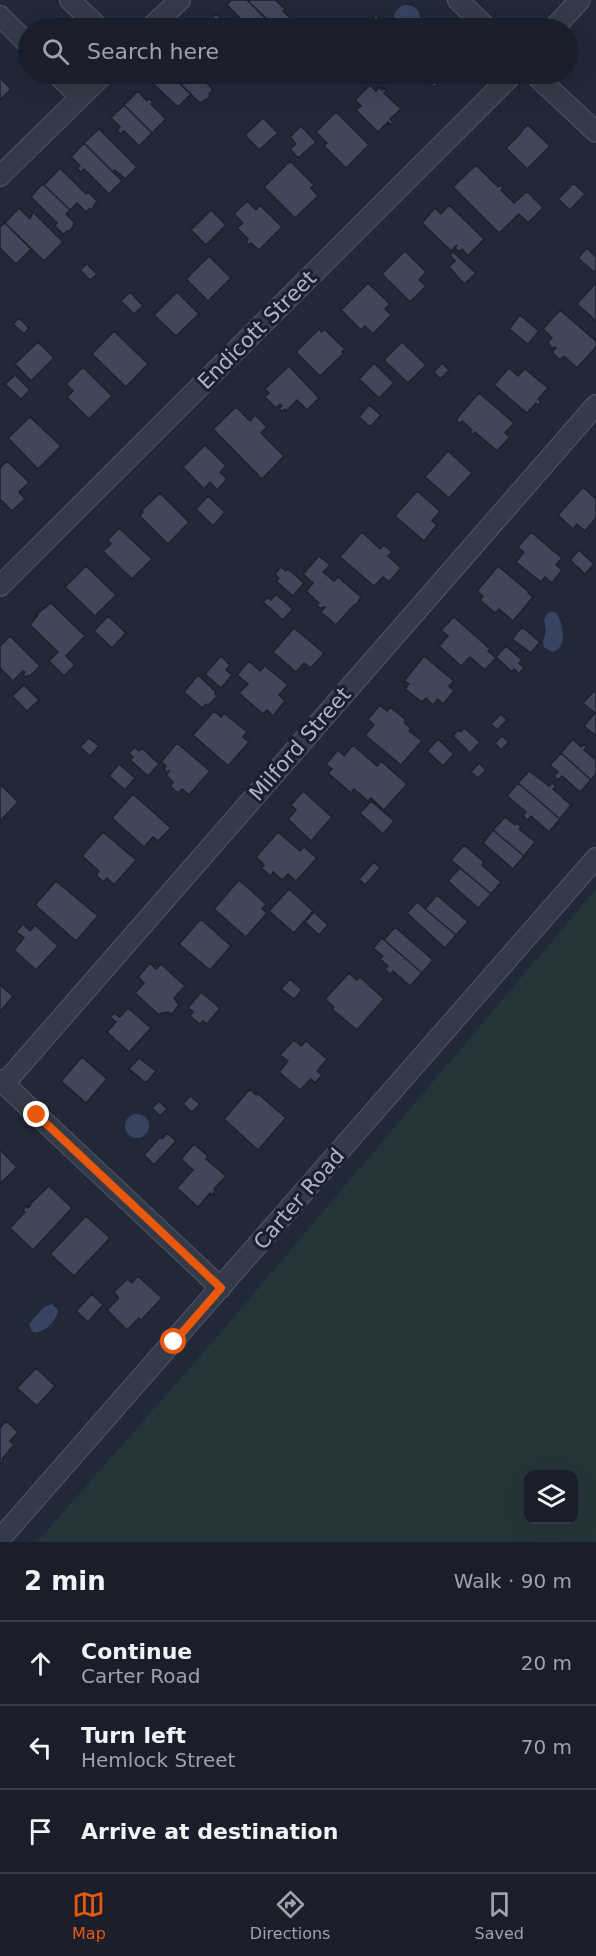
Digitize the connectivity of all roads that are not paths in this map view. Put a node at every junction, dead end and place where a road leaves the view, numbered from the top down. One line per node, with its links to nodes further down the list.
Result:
1 (70, 0): 6 (street)
2 (180, 0): 7 (street)
3 (458, 0): 8 (street)
4 (580, 0): 9 (street)
5 (0, 16): 10 (street)
6 (89, 18)
7 (161, 18)
8 (477, 18)
9 (563, 18)
10 (18, 34)
11 (67, 84): 15 (street)
12 (94, 84): 15 (street)
13 (503, 84): 19 (street, Endicott Street)
14 (545, 84): 16 (street)
15 (80, 97): 17 (street)
16 (596, 132)
17 (0, 176)
18 (596, 405): 21 (street, Milford Street)
19 (0, 586)
20 (596, 858): 22 (street, Carter Road)
21 (2, 1082): 22 (street)
22 (221, 1288): 23 (street, Carter Road)
23 (0, 1539)

